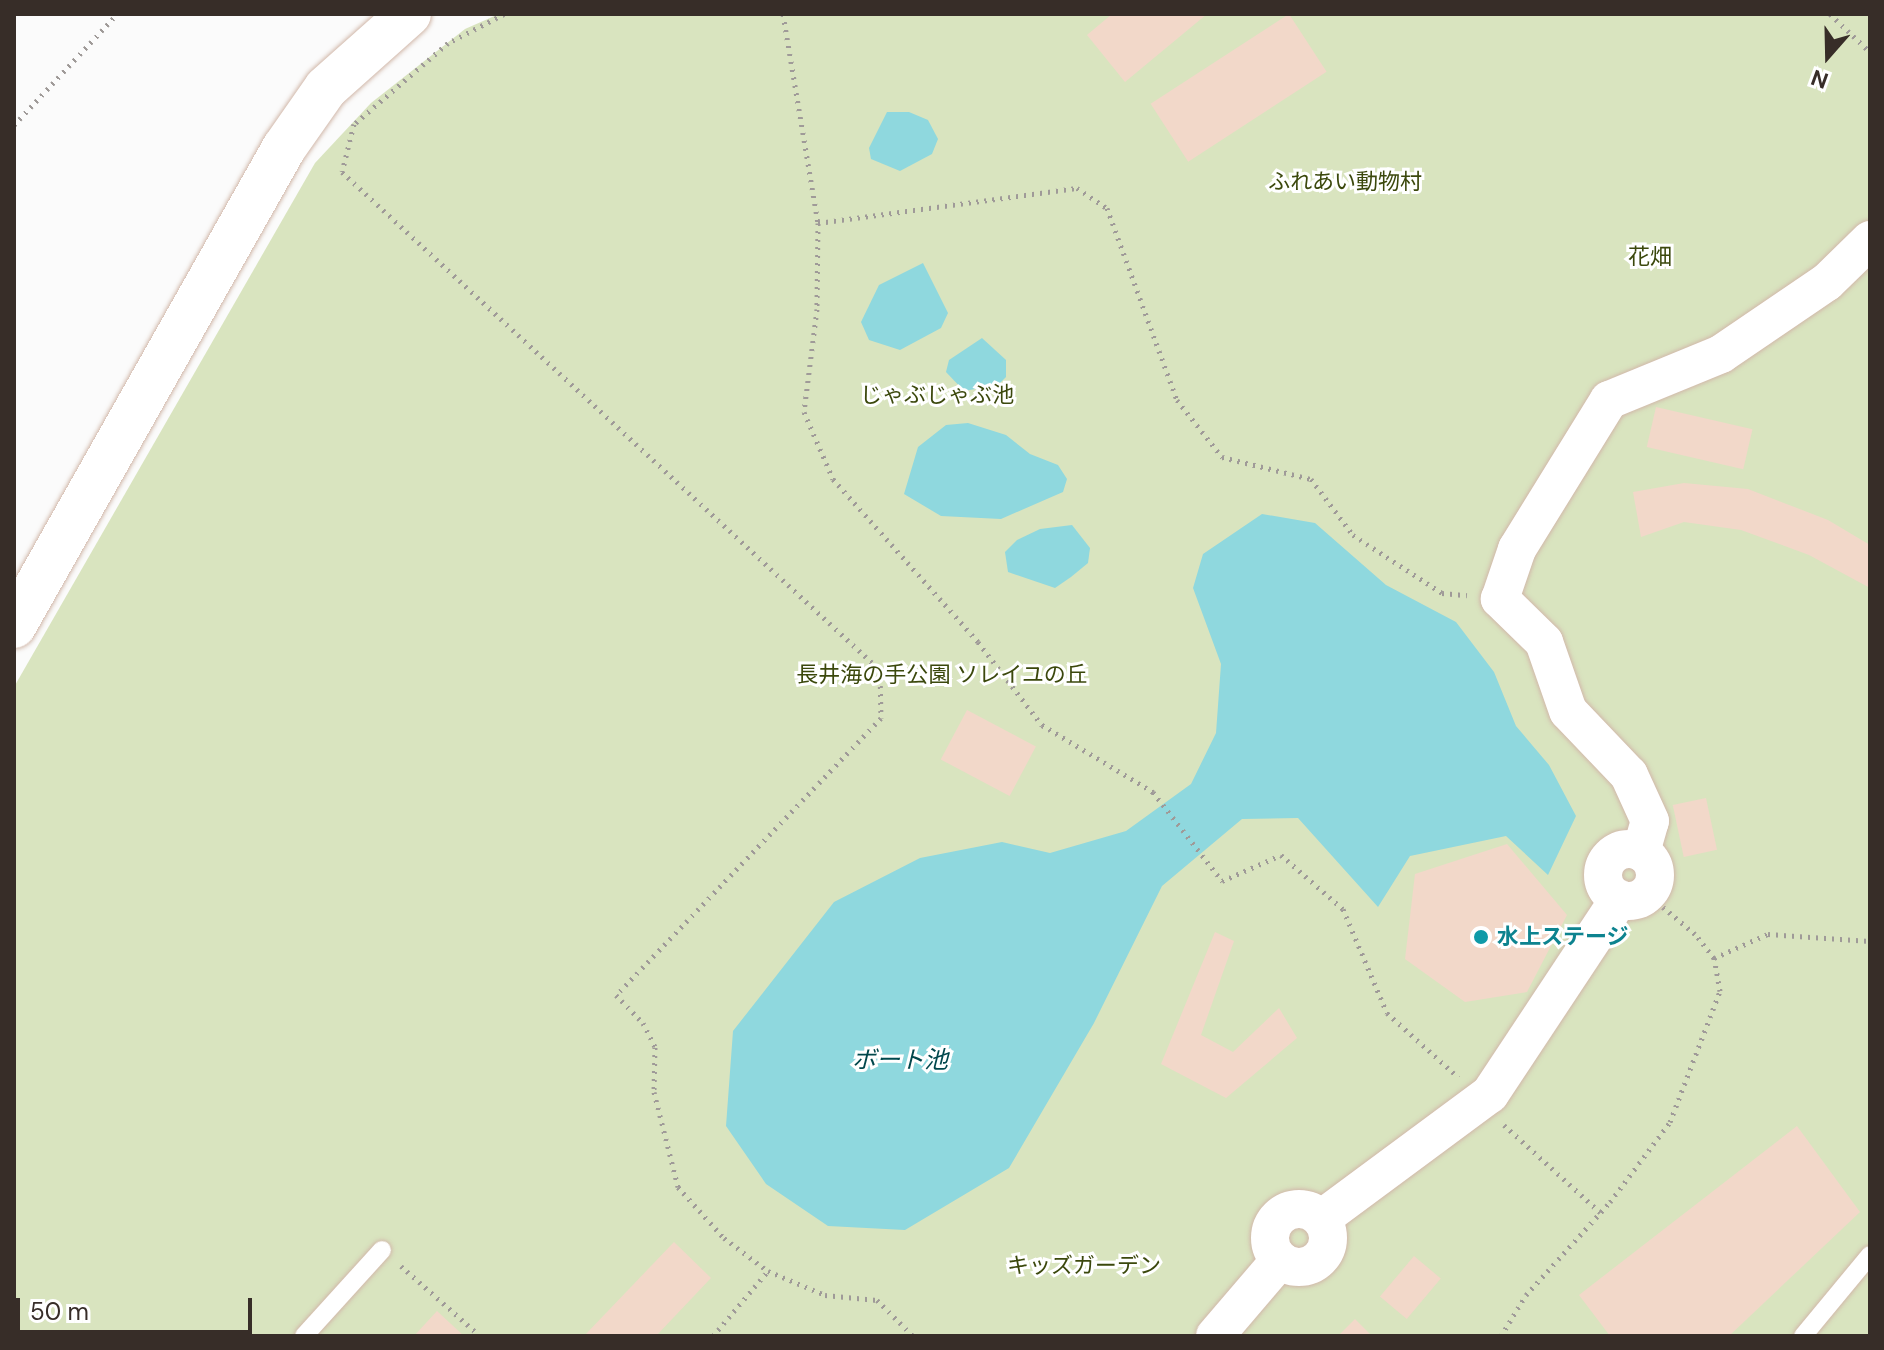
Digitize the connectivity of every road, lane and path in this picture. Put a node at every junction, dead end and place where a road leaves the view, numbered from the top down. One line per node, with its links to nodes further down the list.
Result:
1 (117, 14): 7 (path)
2 (409, 14): 11 (street)
3 (504, 14): 19 (path)
4 (783, 14): 8 (path)
5 (1830, 14): 6 (path)
6 (1870, 52)
7 (14, 125)
8 (818, 223): 10 (path); 15 (path)
9 (1870, 240): 10 (street)
10 (1500, 599): 12 (street)
11 (14, 626)
12 (1633, 896): 14 (path); 15 (street)
13 (1870, 941): 14 (path)
14 (1714, 958): 16 (path)
15 (1479, 1102): 16 (path); 24 (street)
16 (1600, 1212): 25 (path)
17 (382, 1250): 20 (lane); 21 (path)
18 (1870, 1255): 26 (lane)
19 (768, 1271): 22 (path); 23 (path)
20 (304, 1336)
21 (480, 1336)
22 (713, 1336)
23 (913, 1336)
24 (1215, 1336)
25 (1501, 1336)
26 (1803, 1336)

